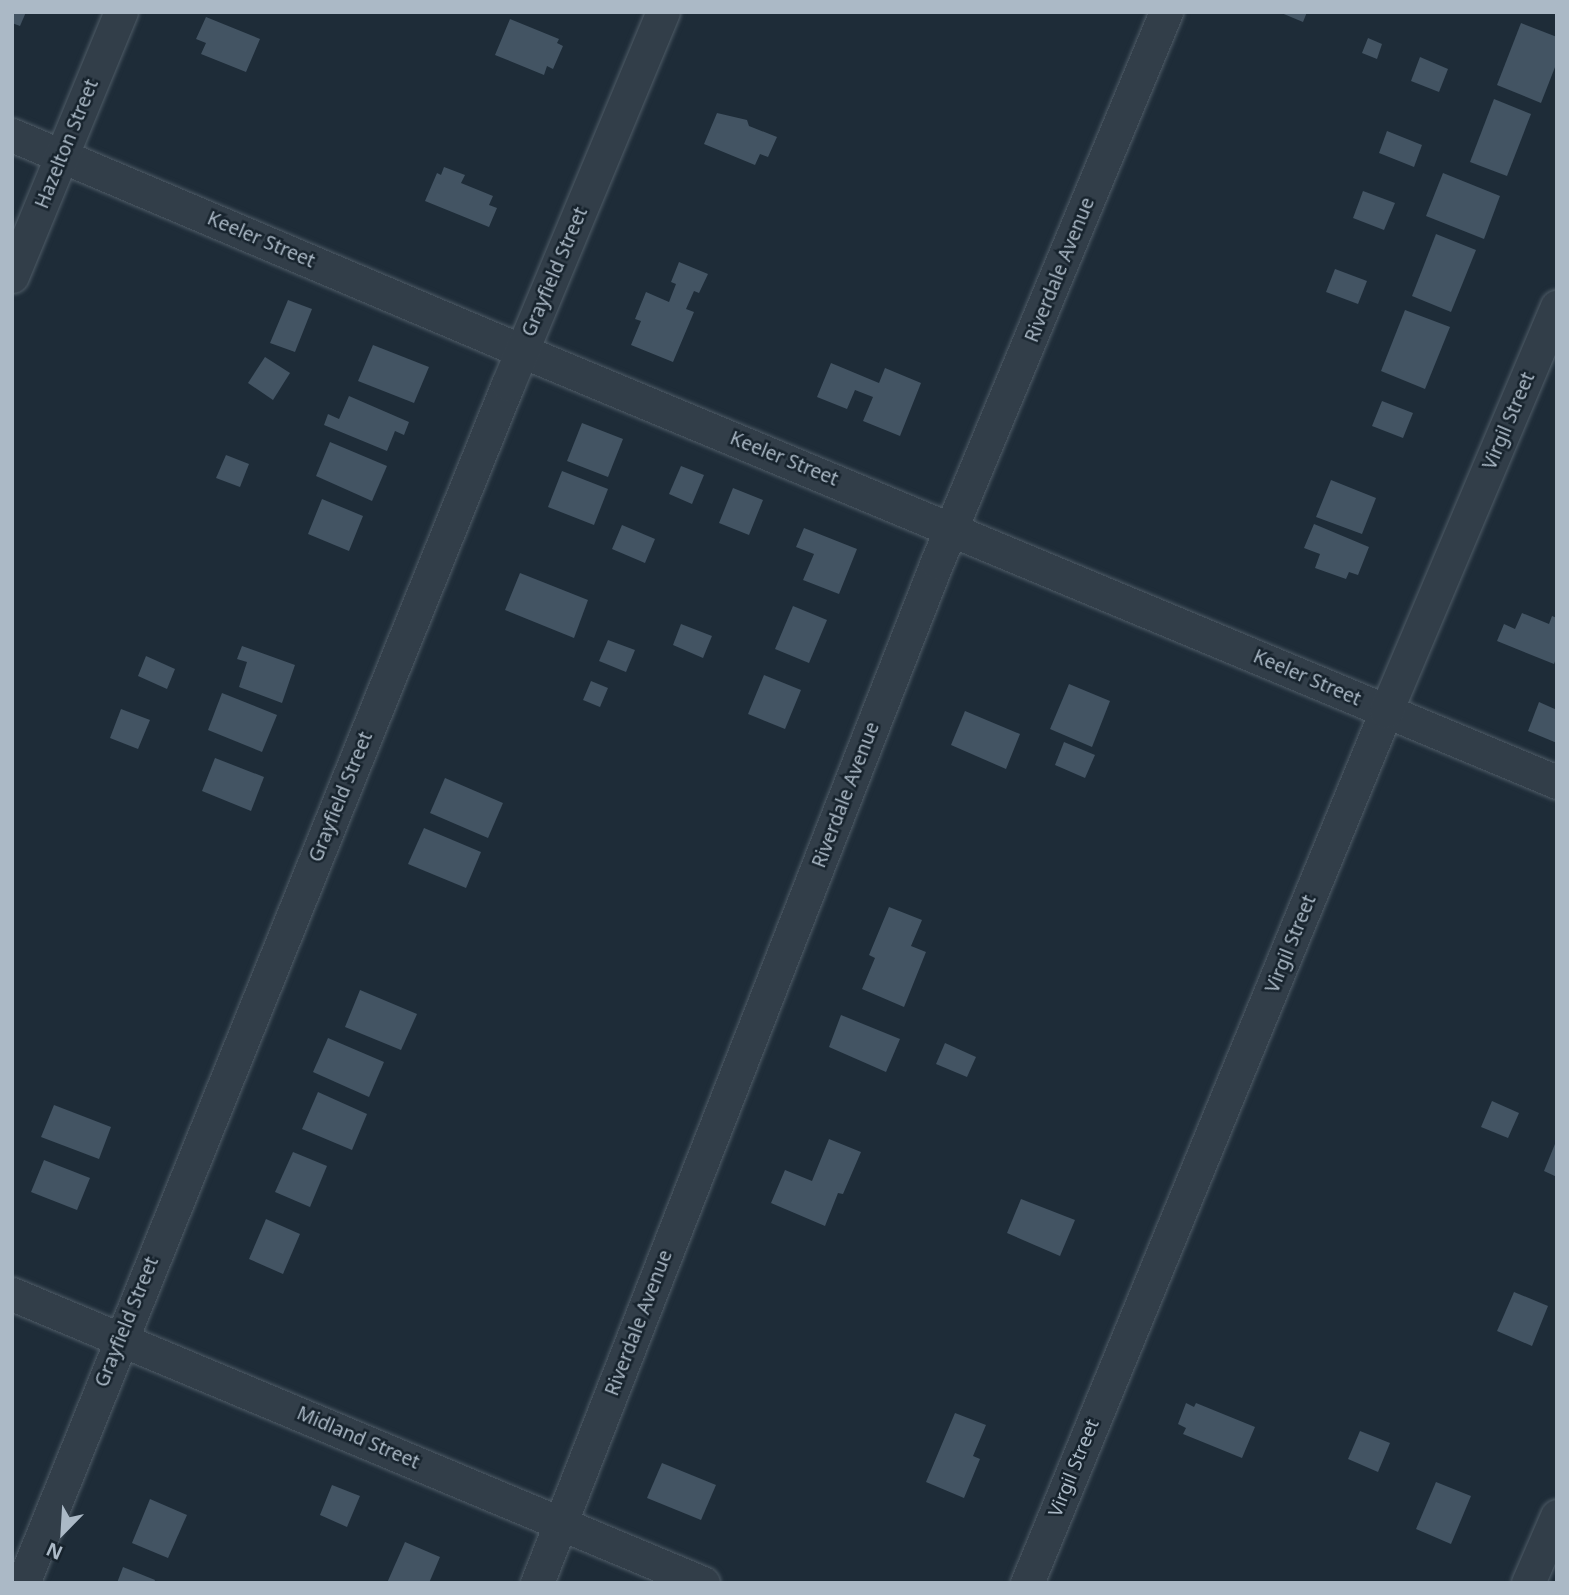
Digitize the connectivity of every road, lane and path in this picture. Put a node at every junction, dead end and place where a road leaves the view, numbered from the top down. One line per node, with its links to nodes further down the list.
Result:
1 (121, 12): 5 (street, Hazelton Street)
2 (663, 12): 8 (street, Grayfield Street)
3 (1166, 12): 9 (street, Riverdale Avenue)
4 (12, 135): 5 (street, Keeler Street)
5 (61, 156): 6 (street, Hazelton Street); 8 (street, Keeler Street)
6 (12, 276)
7 (1557, 307): 10 (street, Virgil Street)
8 (522, 351): 9 (street, Keeler Street); 13 (street, Grayfield Street)
9 (954, 529): 10 (street, Keeler Street); 15 (street, Riverdale Avenue)
10 (1386, 711): 11 (street, Keeler Street); 19 (street, Virgil Street)
11 (1557, 782)
12 (12, 1294): 13 (street, Midland Street)
13 (121, 1339): 15 (street, Midland Street); 16 (street, Grayfield Street)
14 (1557, 1516): 20 (street)
15 (561, 1523): 17 (street, Riverdale Avenue); 18 (street, Midland Street)
16 (23, 1583)
17 (537, 1583)
18 (703, 1583)
19 (1027, 1583)
20 (1528, 1583)

